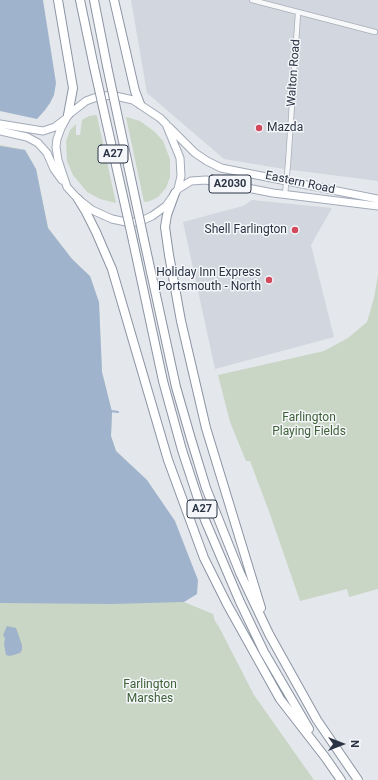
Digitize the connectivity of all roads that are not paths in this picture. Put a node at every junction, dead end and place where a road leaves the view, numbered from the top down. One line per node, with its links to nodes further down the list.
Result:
1 (58, 0): 9 (highway)
2 (80, 0): 21 (highway, A27, bridge)
3 (94, 0): 20 (highway, A27, bridge)
4 (114, 0): 8 (highway)
5 (256, 0): 6 (street)
6 (298, 13): 7 (street); 13 (street, Walton Road)
7 (375, 32)
8 (140, 104): 9 (main road); 11 (main road)
9 (66, 117): 10 (main road); 14 (main road)
10 (0, 124)
11 (166, 124): 13 (main road, Eastern Road / A2030); 15 (main road)
12 (0, 131): 14 (main road)
13 (286, 182): 16 (street, Walton Road); 18 (main road, Eastern Road / A2030)
14 (67, 187): 17 (main road)
15 (176, 191): 16 (main road, Eastern Road / A2030); 17 (main road); 20 (highway)
16 (284, 194): 19 (main road, Eastern Road / A2030)
17 (78, 199): 21 (highway)
18 (378, 199)
19 (378, 206)
20 (269, 634): 23 (highway, A27)
21 (325, 757): 22 (highway, A27)
22 (341, 780)
23 (358, 780)

